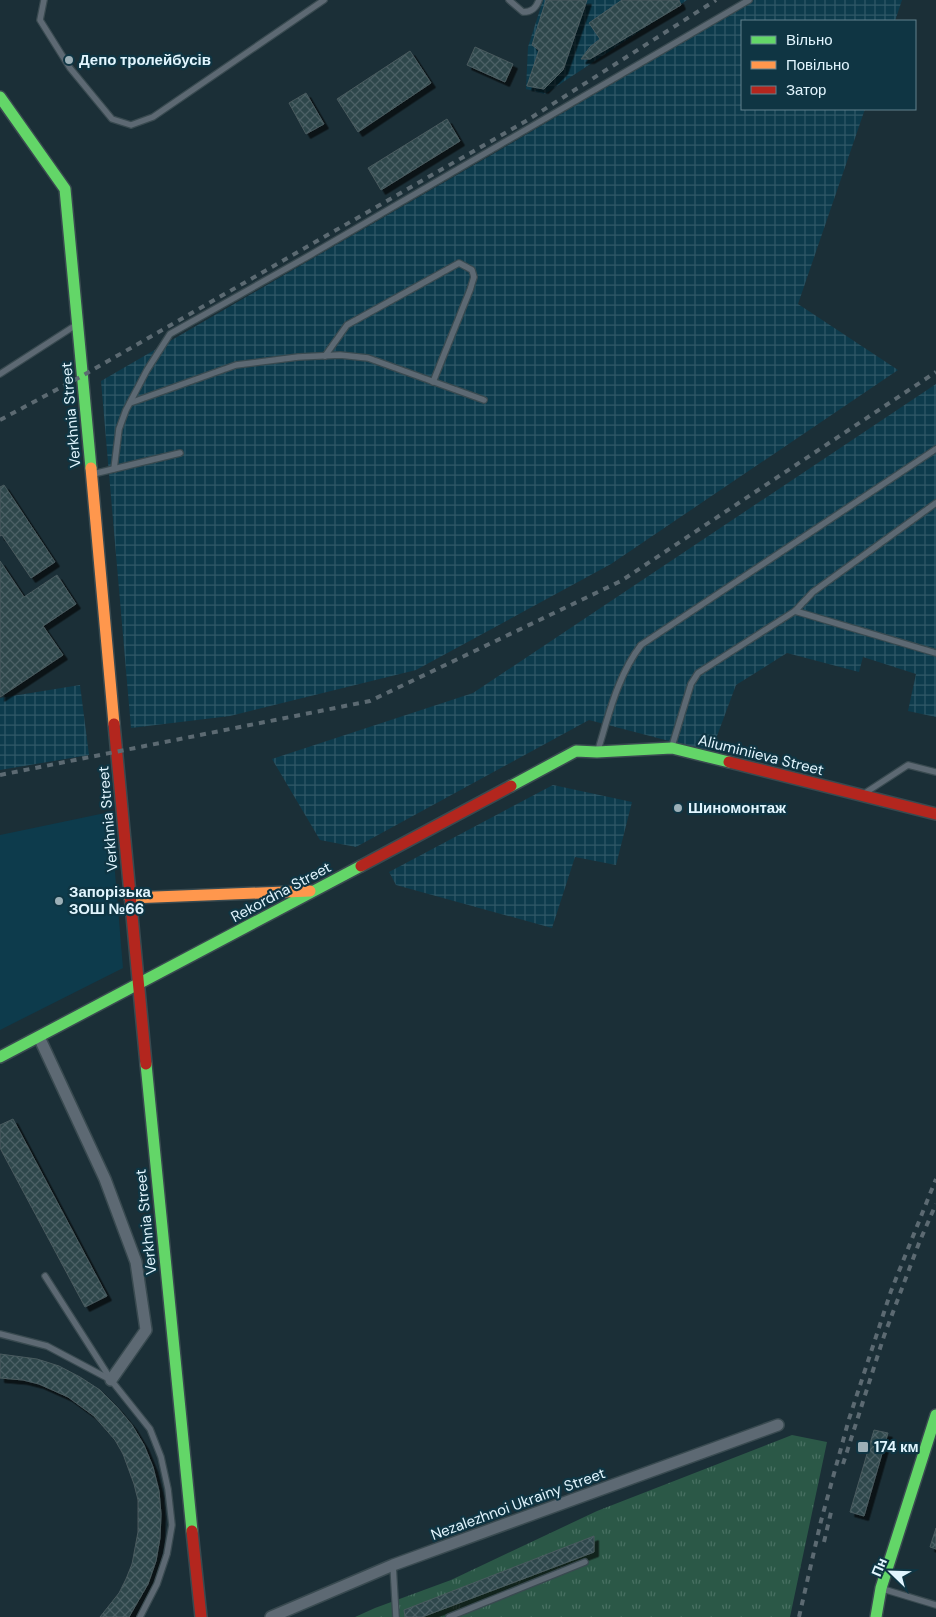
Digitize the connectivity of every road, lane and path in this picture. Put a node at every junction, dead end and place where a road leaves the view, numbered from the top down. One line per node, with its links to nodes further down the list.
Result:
1 (44, 0): 2 (lane)
2 (324, 0)
3 (509, 0): 4 (lane)
4 (539, 0)
5 (749, 0): 12 (lane)
6 (0, 97): 7 (street, Verkhnia Street)
7 (78, 323): 9 (lane); 16 (street, Verkhnia Street)
8 (325, 356): 10 (lane); 10 (lane); 12 (lane)
9 (0, 374)
10 (433, 382): 11 (lane)
11 (484, 400)
12 (130, 403): 15 (lane)
13 (936, 449): 22 (lane)
14 (180, 454): 15 (lane)
15 (114, 469): 16 (lane)
16 (91, 474): 27 (street, Verkhnia Street)
17 (936, 503): 18 (lane)
18 (795, 611): 19 (lane); 20 (lane)
19 (936, 652)
20 (672, 748): 22 (street, Aliuminiieva Street); 24 (street, Aliuminiieva Street)
21 (576, 751): 22 (street, Aliuminiieva Street); 26 (street, Rekordna Street)
22 (597, 752)
23 (936, 772): 24 (lane)
24 (860, 796): 25 (street, Aliuminiieva Street)
25 (936, 814)
26 (315, 891): 27 (street); 28 (street, Rekordna Street)
27 (130, 898): 28 (street, Verkhnia Street)
28 (138, 985): 29 (street, Rekordna Street); 41 (street, Verkhnia Street)
29 (39, 1037): 30 (street, Rekordna Street); 33 (street)
30 (0, 1057)
31 (44, 1276): 33 (lane)
32 (0, 1334): 33 (lane)
33 (111, 1380): 40 (lane)
34 (936, 1415): 38 (street)
35 (778, 1425): 37 (street, Nezalezhnoi Ukrainy Street)
36 (585, 1562): 44 (lane)
37 (392, 1565): 42 (street, Nezalezhnoi Ukrainy Street); 43 (lane)
38 (881, 1588): 39 (lane); 45 (street)
39 (936, 1605)
40 (140, 1617)
41 (201, 1617)
42 (271, 1617)
43 (396, 1617)
44 (449, 1617)
45 (876, 1617)

